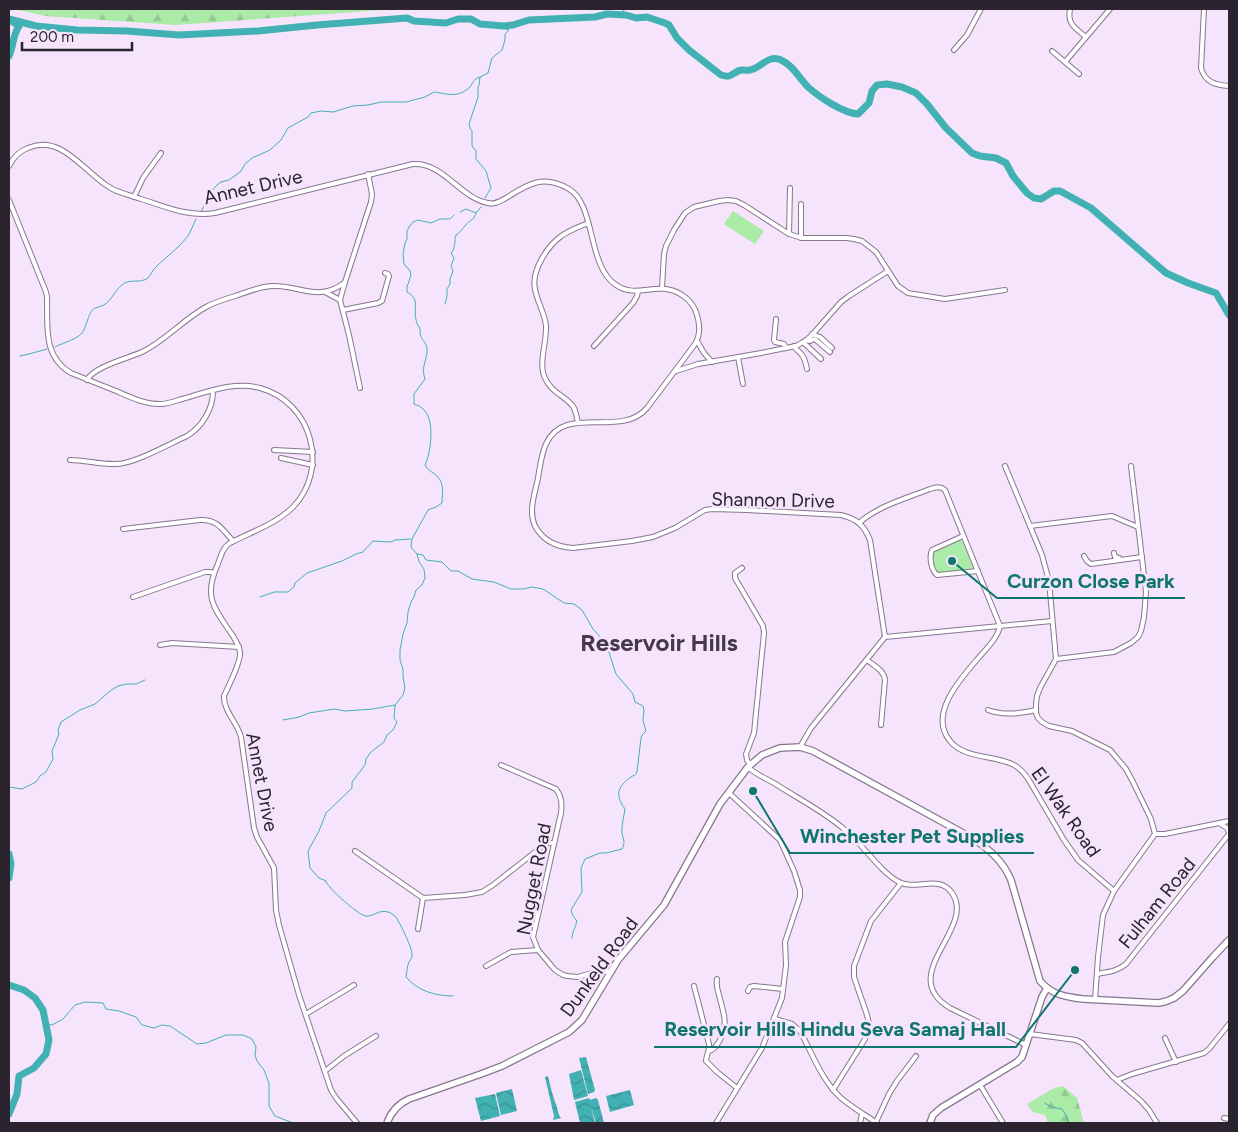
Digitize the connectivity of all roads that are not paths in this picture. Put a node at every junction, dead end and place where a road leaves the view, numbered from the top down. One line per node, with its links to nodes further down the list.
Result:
1 (982, 9): 6 (street)
2 (1070, 9): 5 (street)
3 (1110, 9): 5 (street)
4 (1204, 9): 10 (street)
5 (1086, 37): 8 (street)
6 (954, 50)
7 (1052, 51): 8 (street)
8 (1065, 62): 9 (street)
9 (1079, 74)
10 (1229, 86)
11 (160, 153): 15 (street)
12 (9, 166): 15 (street, Annet Drive)
13 (368, 174): 15 (street, Annet Drive); 18 (street, Annet Drive); 23 (street)
14 (790, 188): 19 (street)
15 (134, 197)
16 (9, 200): 42 (street)
17 (801, 204): 20 (street)
18 (588, 224): 26 (street); 46 (street)
19 (789, 234): 20 (street); 24 (street)
20 (801, 238): 21 (street)
21 (888, 271): 25 (street); 31 (street)
22 (386, 273): 29 (street)
23 (345, 282): 27 (street); 28 (street)
24 (662, 288): 26 (street); 32 (street)
25 (1005, 290)
26 (638, 291): 34 (street)
27 (325, 292): 28 (street); 42 (street)
28 (340, 300): 29 (street)
29 (343, 310): 44 (street)
30 (776, 319): 36 (street)
31 (812, 334): 33 (street); 33 (street)
32 (697, 341): 39 (street); 41 (street, Shannon Drive)
33 (805, 341): 35 (street); 38 (street)
34 (594, 346)
35 (794, 346): 36 (street); 40 (street)
36 (786, 348): 37 (street)
37 (738, 358): 39 (street); 43 (street)
38 (822, 359)
39 (712, 362): 41 (street)
40 (807, 369)
41 (676, 370): 46 (street, Shannon Drive)
42 (87, 380): 45 (street)
43 (743, 384)
44 (360, 388)
45 (213, 391): 48 (street); 50 (street)
46 (578, 422): 54 (street, Shannon Drive)
47 (274, 450): 48 (street)
48 (313, 452): 51 (street)
49 (280, 458): 51 (street)
50 (70, 460)
51 (313, 464): 59 (street)
52 (1005, 466): 55 (street)
53 (1131, 466): 56 (street)
54 (859, 523): 58 (street); 69 (street, Shannon Drive)
55 (1030, 526): 56 (street); 67 (street)
56 (1138, 527): 62 (street)
57 (123, 529): 59 (street)
58 (963, 536): 64 (street); 64 (street)
59 (233, 541): 65 (street)
60 (1114, 553): 62 (street)
61 (1084, 556): 62 (street)
62 (1142, 556): 72 (street)
63 (742, 568): 79 (street)
64 (978, 572): 68 (street)
65 (214, 573): 66 (street); 71 (street)
66 (134, 597)
67 (1052, 621): 68 (street); 72 (street)
68 (1000, 626): 69 (street); 88 (street, El Wak Road)
69 (885, 637): 73 (street)
70 (160, 645): 71 (street)
71 (239, 647): 105 (street, Annet Drive)
72 (1056, 658): 75 (street)
73 (867, 660): 76 (street); 77 (street)
74 (988, 710): 75 (street)
75 (1036, 710): 83 (street)
76 (880, 725)
77 (800, 746): 79 (main road, Dunkeld Road); 97 (main road)
78 (502, 765): 85 (street, Nugget Road)
79 (749, 766): 80 (main road, Dunkeld Road); 87 (street)
80 (728, 792): 94 (main road, Dunkeld Road); 101 (street)
81 (1229, 821): 82 (street)
82 (1219, 823): 83 (street); 84 (street)
83 (1155, 834): 88 (street)
84 (1229, 834): 95 (street, Fulham Road)
85 (554, 843): 89 (street); 92 (street, Nugget Road)
86 (355, 851): 89 (street)
87 (901, 883): 111 (street); 119 (street)
88 (1114, 891): 95 (street)
89 (423, 898): 90 (street)
90 (418, 929)
91 (1229, 940): 104 (main road)
92 (538, 950): 93 (street); 94 (street, Nugget Road)
93 (486, 966)
94 (611, 972): 124 (main road, Dunkeld Road)
95 (1097, 974): 104 (street)
96 (717, 979): 112 (street)
97 (1040, 981): 100 (main road); 103 (main road)
98 (354, 985): 105 (street)
99 (694, 986): 112 (street)
100 (1047, 988): 103 (main road); 104 (main road)
101 (783, 989): 102 (street); 106 (street)
102 (748, 991)
103 (1042, 997): 108 (main road)
104 (1095, 1000)
105 (306, 1014): 115 (street, Annet Drive)
106 (775, 1019): 118 (street); 119 (street)
107 (1229, 1024): 114 (street)
108 (1030, 1034): 111 (main road); 116 (street)
109 (376, 1036): 115 (street)
110 (1165, 1038): 114 (street)
111 (1026, 1045): 117 (main road)
112 (710, 1051): 118 (street)
113 (916, 1056): 127 (street)
114 (1176, 1062): 116 (street)
115 (324, 1071): 123 (street, Annet Drive)
116 (1117, 1080): 130 (street)
117 (980, 1084): 128 (main road); 129 (street)
118 (737, 1088): 125 (street)
119 (834, 1090): 120 (street)
120 (862, 1114): 126 (street); 127 (street)
121 (1224, 1118): 122 (street)
122 (1229, 1119)
123 (357, 1123)
124 (387, 1123)
125 (716, 1123)
126 (860, 1123)
127 (877, 1123)
128 (930, 1123)
129 (1003, 1123)
130 (1158, 1123)

